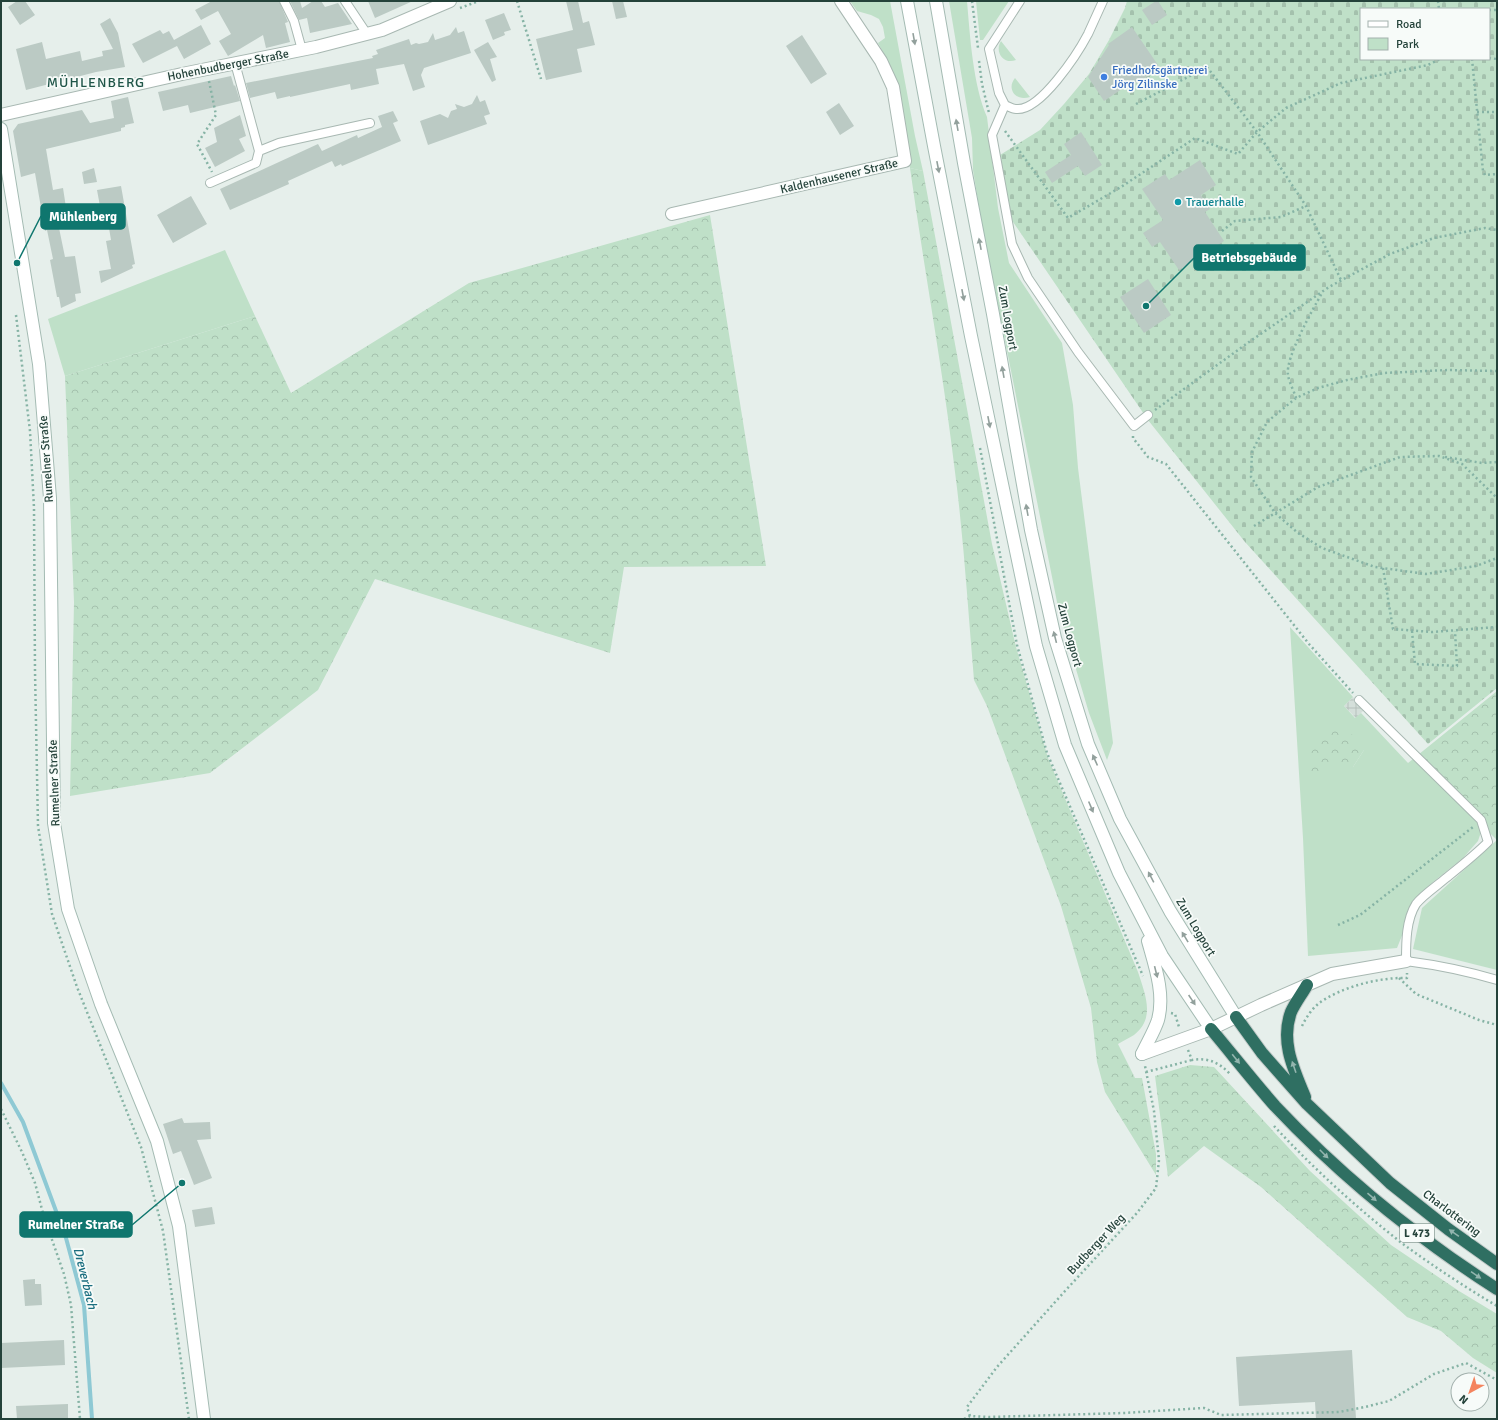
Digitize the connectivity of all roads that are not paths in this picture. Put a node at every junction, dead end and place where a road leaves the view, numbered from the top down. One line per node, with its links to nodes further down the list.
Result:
1 (284, 1): 10 (lane)
2 (345, 1): 9 (lane)
3 (450, 1): 9 (street, Hohenbudberger Straße)
4 (841, 1): 18 (street, Kaldenhausener Straße)
5 (907, 1): 21 (street, L 473, one-way to 21)
6 (936, 1): 25 (street, Zum Logport / L 473, one-way to 6)
7 (1020, 1): 12 (lane)
8 (1103, 1): 12 (lane)
9 (367, 34): 10 (street, Hohenbudberger Straße)
10 (302, 50): 11 (street, Hohenbudberger Straße)
11 (235, 63): 13 (street, Hohenbudberger Straße); 16 (lane)
12 (1005, 105): 19 (lane)
13 (1, 115)
14 (370, 122): 16 (lane)
15 (1, 129): 31 (street, Rumelner Straße)
16 (259, 151): 17 (lane)
17 (213, 182)
18 (672, 214)
19 (1148, 415)
20 (1359, 700): 22 (lane)
21 (1143, 920): 26 (street, L 473, one-way to 26); 26 (street, one-way to 26)
22 (1406, 961): 23 (lane); 24 (street)
23 (1497, 980)
24 (1307, 985): 25 (street); 27 (highway, one-way to 24)
25 (1236, 1017): 26 (street); 27 (highway, Zum Logport / L 473)
26 (1211, 1029): 30 (highway, L 473, one-way to 30)
27 (1307, 1104): 28 (highway, Zum Logport / L 473)
28 (1390, 1183): 29 (highway, Charlottering / L 473, one-way to 28)
29 (1497, 1264)
30 (1497, 1289)
31 (204, 1419)

